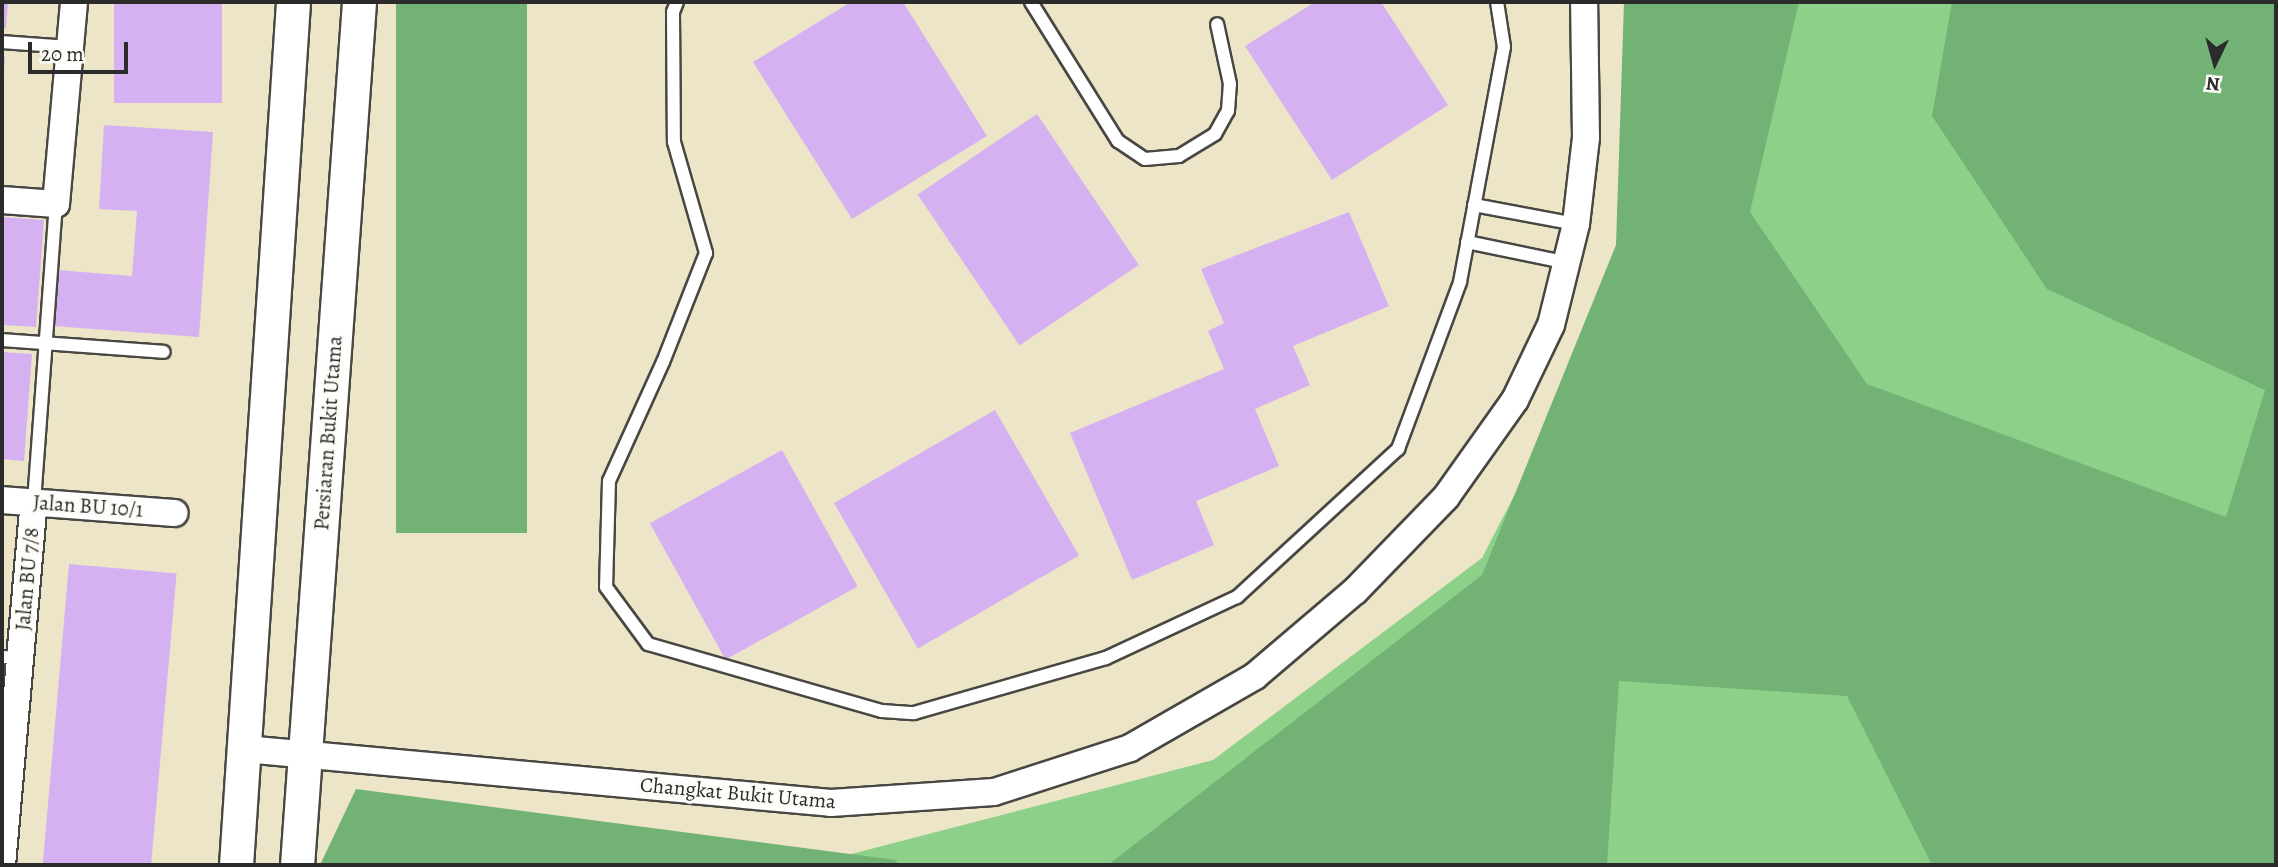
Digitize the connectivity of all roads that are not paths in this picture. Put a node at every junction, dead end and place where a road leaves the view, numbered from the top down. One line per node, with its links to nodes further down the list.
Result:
1 (74, 2): 10 (street)
2 (293, 2): 24 (street)
3 (359, 2): 25 (street, Persiaran Bukit Utama)
4 (677, 2): 15 (lane)
5 (1031, 2): 8 (lane)
6 (1497, 2): 13 (lane)
7 (1584, 2): 14 (street, Changkat Bukit Utama)
8 (1217, 24)
9 (2, 42): 10 (lane)
10 (70, 47): 12 (street)
11 (2, 200): 12 (street)
12 (57, 204): 18 (lane)
13 (1475, 205): 14 (lane); 15 (lane)
14 (1576, 224): 16 (street, Changkat Bukit Utama)
15 (1467, 242): 16 (lane)
16 (1568, 263): 25 (street, Changkat Bukit Utama)
17 (2, 340): 18 (lane)
18 (46, 344): 19 (lane); 21 (lane)
19 (164, 352)
20 (2, 500): 21 (street, Jalan BU 10/1)
21 (34, 502): 22 (street, Jalan BU 10/1); 23 (street, Jalan BU 7/8)
22 (175, 513)
23 (11, 658): 26 (street, Jalan BU 7/8)
24 (245, 749): 25 (street, Changkat Bukit Utama); 28 (street)
25 (305, 754): 29 (street, Persiaran Bukit Utama)
26 (4, 823): 27 (street, Jalan BU 7/8)
27 (2, 865)
28 (236, 865)
29 (297, 865)

